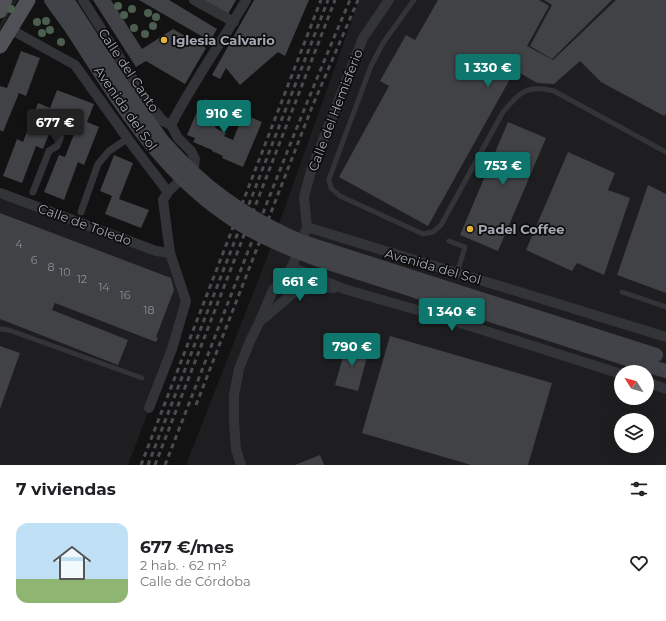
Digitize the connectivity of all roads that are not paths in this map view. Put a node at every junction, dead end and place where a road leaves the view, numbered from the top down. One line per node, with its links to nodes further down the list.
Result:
1 (5, 0): 10 (main road)
2 (28, 0): 13 (main road)
3 (51, 0): 12 (main road, Avenida del Sol)
4 (67, 0): 12 (main road, Avenida del Sol)
5 (83, 0): 16 (street, Calle del Canto)
6 (194, 0): 11 (street)
7 (246, 0): 11 (street)
8 (389, 0): 23 (street, Calle del Hemisferio)
9 (414, 0): 18 (lane)
10 (0, 11)
11 (234, 22): 16 (street)
12 (77, 26): 34 (main road, Avenida del Sol, bridge)
13 (10, 29): 14 (main road); 20 (street)
14 (0, 46)
15 (67, 120): 19 (street)
16 (171, 125): 20 (street, Calle del Canto)
17 (124, 141): 22 (street)
18 (666, 152)
19 (33, 192)
20 (168, 192): 25 (street)
21 (0, 193): 25 (street, Calle de Toledo)
22 (81, 212)
23 (307, 228): 26 (street); 27 (street, Avenida del Sol)
24 (449, 241): 27 (lane)
25 (170, 253): 40 (street)
26 (292, 267): 28 (street); 31 (street)
27 (457, 272): 33 (street, Avenida del Sol)
28 (344, 289): 31 (street); 35 (street)
29 (622, 292): 30 (lane)
30 (666, 307)
31 (259, 323): 41 (street)
32 (0, 329): 37 (lane)
33 (665, 334)
34 (658, 360): 36 (main road, Avenida del Sol)
35 (614, 372)
36 (666, 372)
37 (142, 378)
38 (654, 385): 39 (street)
39 (666, 389)
40 (149, 408)
41 (241, 465)

